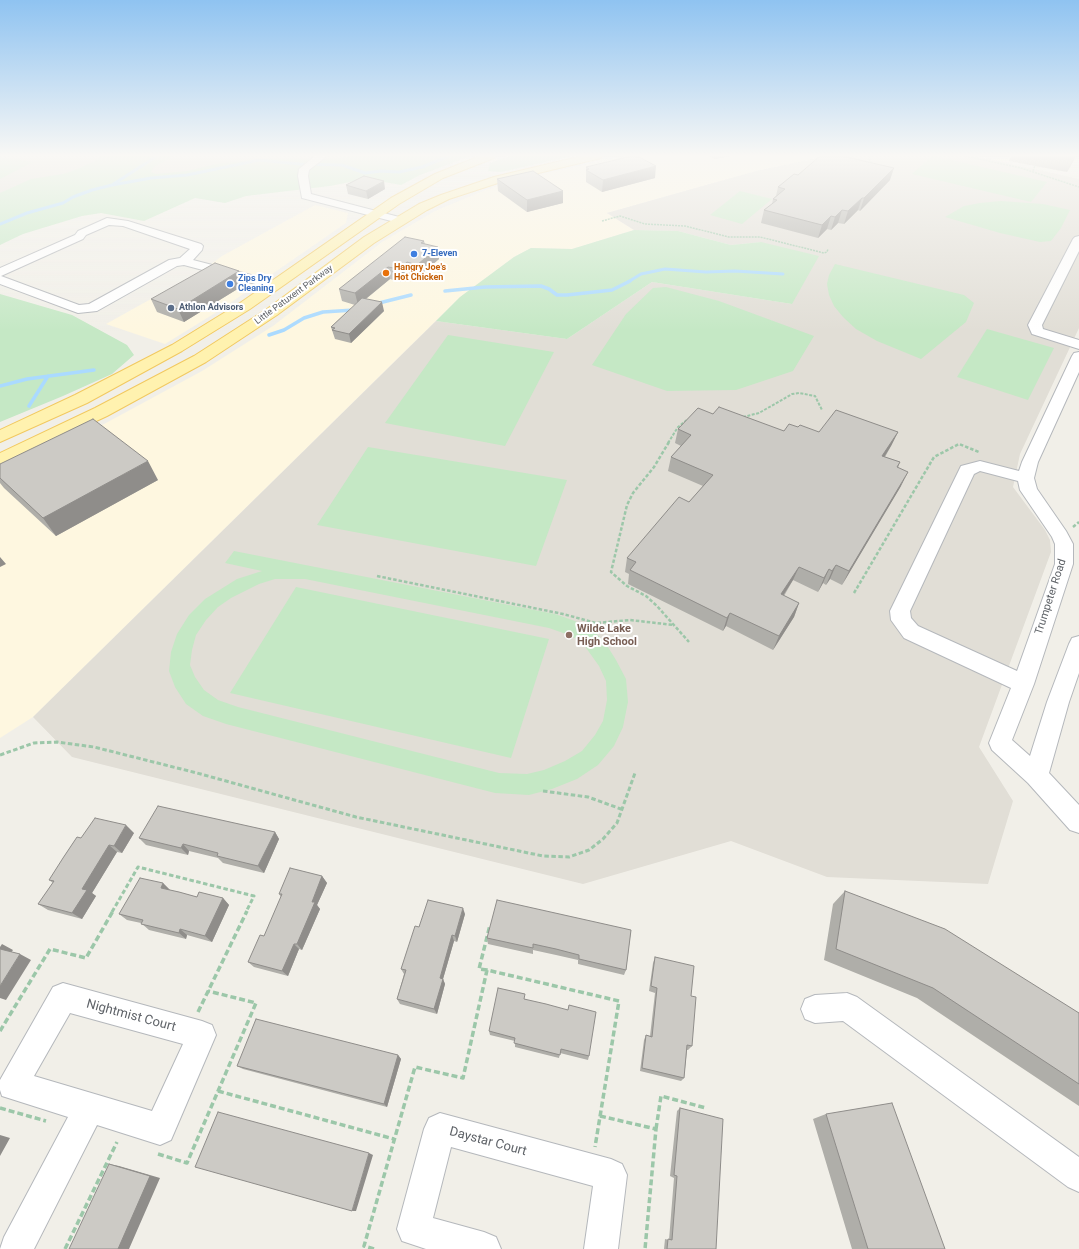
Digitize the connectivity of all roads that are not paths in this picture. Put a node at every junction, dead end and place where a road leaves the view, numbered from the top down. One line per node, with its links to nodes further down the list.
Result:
1 (375, 214): 9 (main road, Little Patuxent Parkway)
2 (376, 214): 4 (street)
3 (410, 214): 4 (main road, Little Patuxent Parkway)
4 (399, 220): 13 (main road, Little Patuxent Parkway)
5 (1079, 239): 10 (street)
6 (184, 261): 7 (street); 8 (street); 9 (street)
7 (0, 274)
8 (0, 280)
9 (274, 286): 12 (main road, Little Patuxent Parkway)
10 (1079, 345)
11 (1079, 356): 14 (street)
12 (0, 437)
13 (0, 460)
14 (1026, 478): 16 (street, Trumpeter Road); 16 (street)
15 (1079, 644): 17 (street)
16 (1023, 684): 17 (street, Trumpeter Road)
17 (1036, 776): 18 (street, Trumpeter Road)
18 (1079, 822)
19 (816, 1009): 21 (street)
20 (89, 1108): 20 (street, Nightmist Court); 22 (street)
21 (1079, 1176)
22 (16, 1249)
23 (484, 1249): 24 (street, Daystar Court)
24 (601, 1249)

